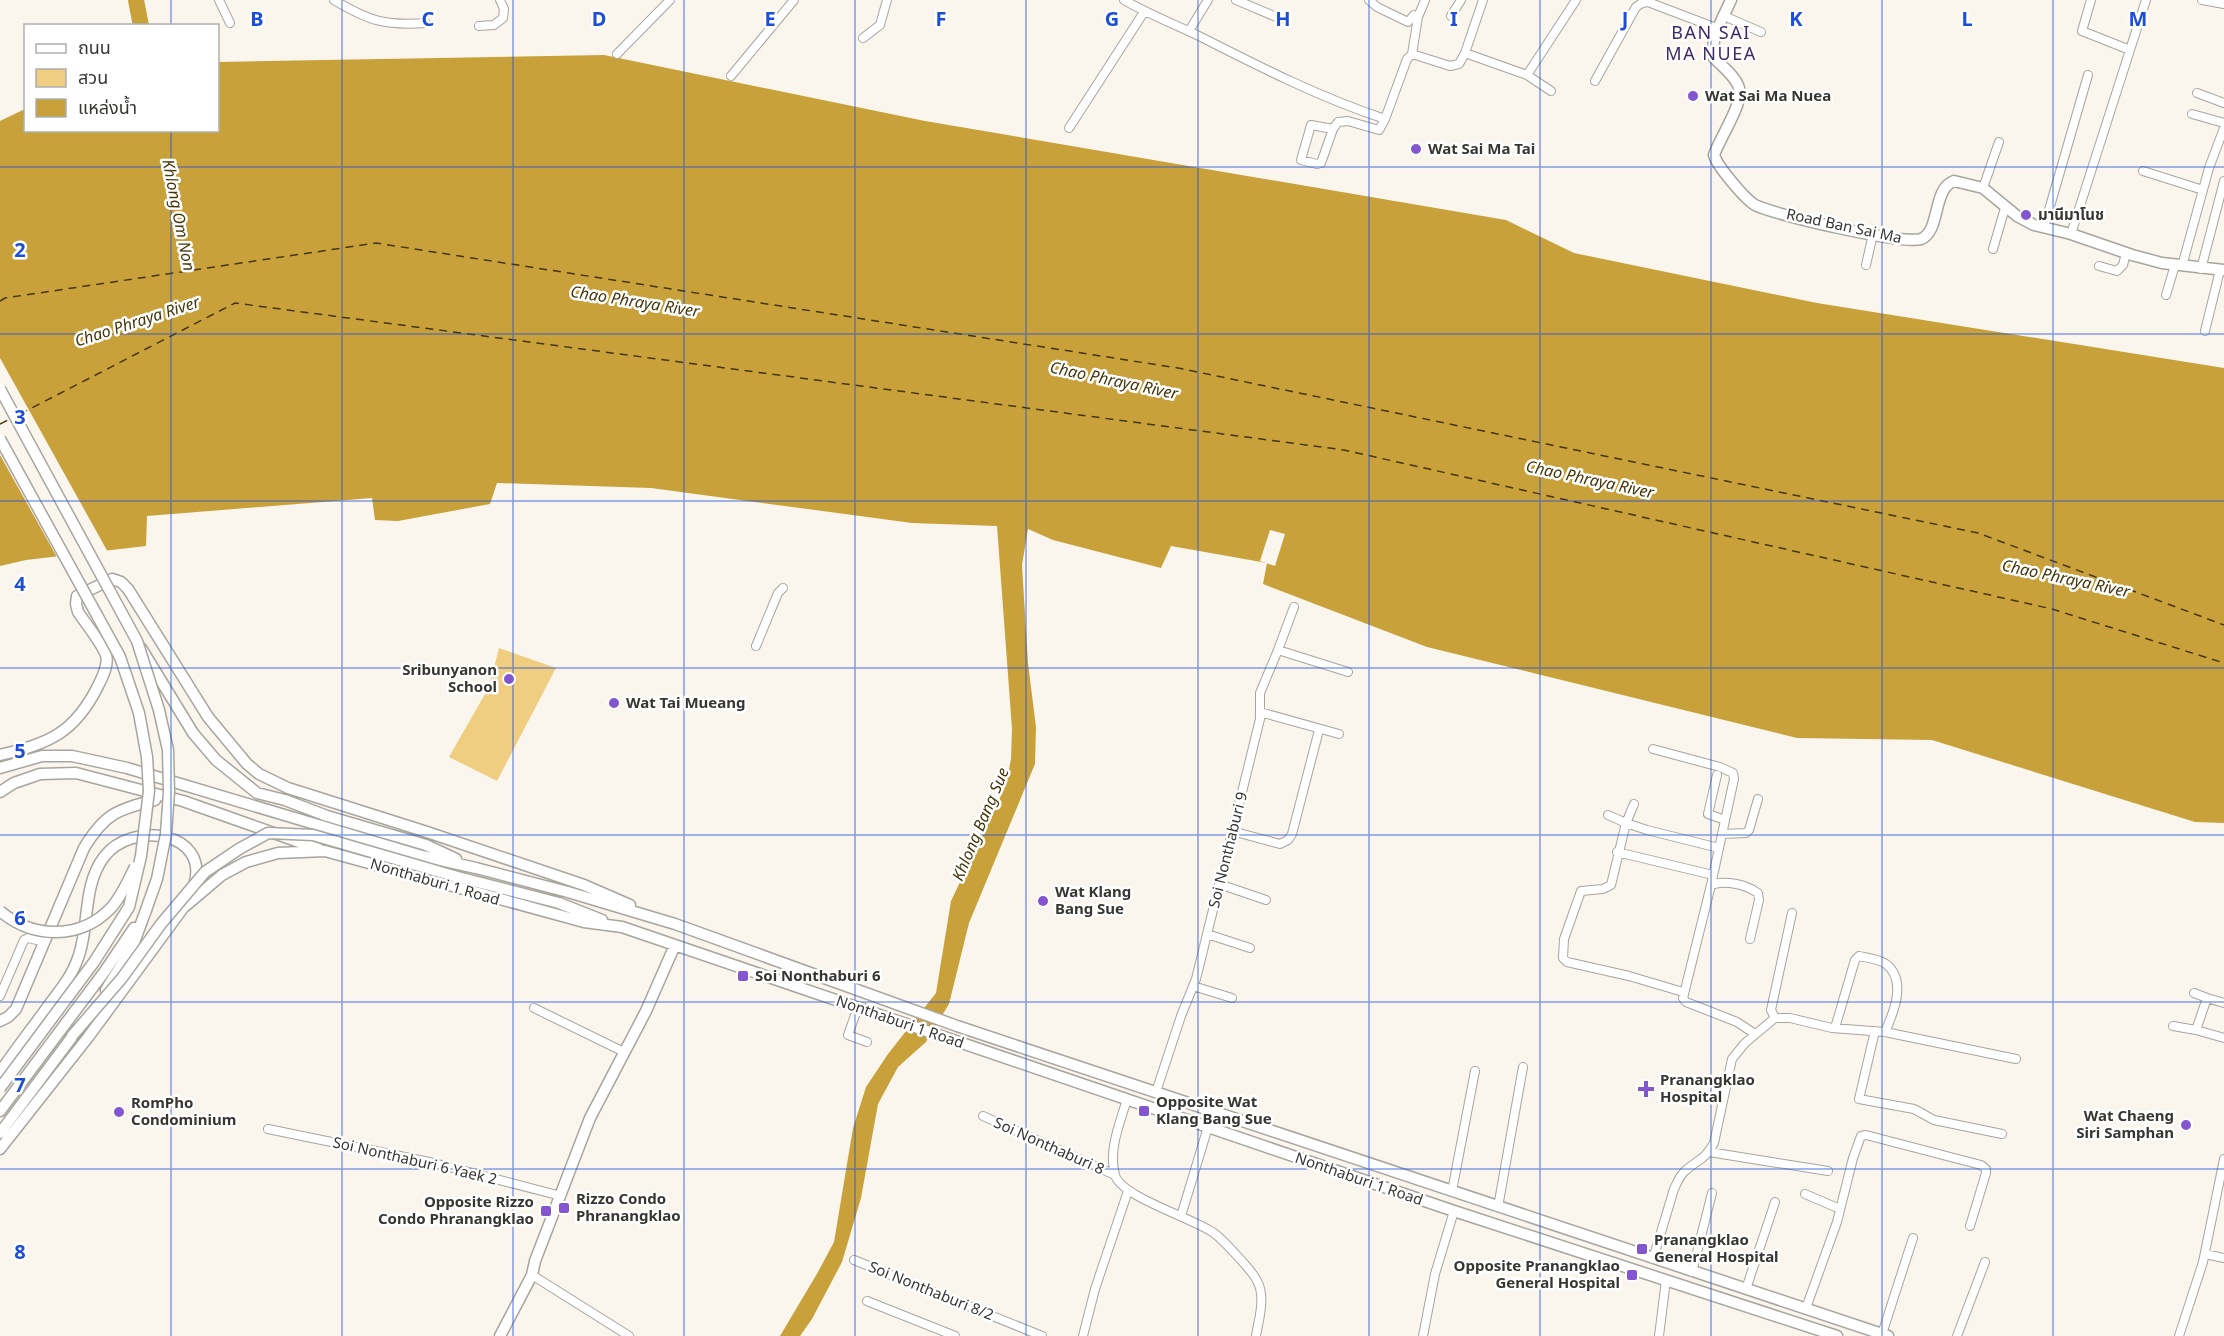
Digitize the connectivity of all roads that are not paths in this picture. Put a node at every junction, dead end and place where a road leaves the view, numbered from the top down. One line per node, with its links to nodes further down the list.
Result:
1 (219, 0): 25 (street)
2 (334, 0): 26 (street)
3 (500, 0): 27 (street)
4 (670, 0): 34 (street)
5 (794, 0): 38 (street)
6 (887, 0): 31 (street)
7 (1124, 0): 20 (street)
8 (1208, 0): 29 (street)
9 (1236, 0): 24 (street)
10 (1369, 0): 23 (street)
11 (1425, 0): 23 (street)
12 (1461, 0): 21 (street)
13 (1576, 0): 36 (street)
14 (1731, 0): 22 (main road, Road Ban Sai Ma)
15 (2091, 0): 32 (street)
16 (2146, 0): 32 (street)
17 (2202, 0): 19 (street)
18 (1480, 1): 33 (street)
19 (2224, 4)
20 (1144, 12): 29 (street); 46 (street)
21 (1450, 16)
22 (1724, 16): 28 (main road, Road Ban Sai Ma); 30 (street)
23 (1418, 17): 35 (street)
24 (1281, 19)
25 (230, 23)
26 (426, 23)
27 (479, 26)
28 (1719, 29): 39 (street); 56 (main road, Road Ban Sai Ma)
29 (1189, 31): 44 (street)
30 (1761, 32)
31 (863, 38)
32 (2130, 50): 57 (street)
33 (1465, 53): 35 (street); 36 (street)
34 (617, 54)
35 (1412, 54): 44 (street)
36 (1527, 75): 40 (street)
37 (2088, 75): 55 (street)
38 (731, 76)
39 (1595, 81)
40 (1551, 91)
41 (2197, 93): 42 (street)
42 (2224, 103)
43 (2192, 114): 45 (street)
44 (1382, 118): 48 (street)
45 (2224, 123)
46 (1069, 128)
47 (2224, 128): 53 (street)
48 (1333, 129): 48 (street)
49 (1999, 142): 52 (street)
50 (2143, 171): 53 (street)
51 (2224, 181): 63 (street)
52 (1983, 188): 54 (main road, Road Ban Sai Ma); 56 (main road, Road Ban Sai Ma)
53 (2203, 190): 62 (street)
54 (2005, 208): 55 (main road, Road Ban Sai Ma); 58 (street)
55 (2044, 227): 57 (main road, Road Ban Sai Ma)
56 (1873, 234): 60 (street)
57 (2071, 234): 59 (main road, Road Ban Sai Ma)
58 (1992, 249)
59 (2126, 253): 61 (street); 62 (main road, Road Ban Sai Ma)
60 (1866, 265)
61 (2099, 266)
62 (2178, 266): 63 (main road, Road Ban Sai Ma); 65 (street)
63 (2201, 269): 64 (main road, Road Ban Sai Ma)
64 (2222, 270): 66 (street)
65 (2166, 296)
66 (2205, 330)
67 (0, 390): 71 (main road, bridge)
68 (0, 439): 94 (main road, bridge)
69 (783, 588): 72 (street)
70 (1293, 607): 73 (street, Soi Nonthaburi 9)
71 (137, 641): 95 (main road, bridge); 101 (main road, bridge)
72 (756, 646)
73 (1278, 650): 74 (street); 75 (street, Soi Nonthaburi 9)
74 (1348, 672)
75 (1260, 712): 76 (street); 89 (street, Soi Nonthaburi 9)
76 (1319, 730): 77 (street); 89 (street)
77 (1339, 734)
78 (1653, 749): 87 (street)
79 (0, 755): 104 (main road)
80 (0, 768): 95 (main road, Nonthaburi 1 Road)
81 (1717, 775): 87 (street)
82 (0, 792): 84 (main road)
83 (1758, 799): 90 (street)
84 (183, 801): 92 (main road); 108 (main road)
85 (1634, 804): 88 (street)
86 (1608, 815): 88 (street)
87 (1725, 820): 90 (street)
88 (1626, 823): 91 (street); 93 (street)
89 (1232, 831): 97 (street, Soi Nonthaburi 9)
90 (1722, 834): 91 (street)
91 (1719, 848): 96 (street)
92 (325, 851): 100 (main road, Nonthaburi 1 Road); 105 (main road, Nonthaburi 1 Road)
93 (1617, 852): 96 (street); 112 (street)
94 (141, 856): 102 (main road, bridge); 136 (main road, bridge)
95 (476, 868): 104 (main road, Nonthaburi 1 Road)
96 (1713, 875): 98 (street)
97 (1219, 884): 99 (street); 106 (street, Soi Nonthaburi 9)
98 (1711, 885): 107 (street); 112 (street)
99 (1266, 900)
100 (183, 908): 135 (main road); 145 (main road, Nonthaburi 1 Road)
101 (146, 910): 128 (main road, bridge); 139 (main road)
102 (0, 911)
103 (1792, 913): 120 (street)
104 (675, 924): 137 (main road, Nonthaburi 1 Road)
105 (622, 927): 109 (main road, Nonthaburi 1 Road); 128 (main road, bridge)
106 (1207, 934): 110 (street); 111 (street, Soi Nonthaburi 9)
107 (1750, 939)
108 (45, 942): 114 (street); 121 (main road)
109 (675, 945): 118 (main road, Nonthaburi 1 Road); 131 (main road)
110 (1250, 948)
111 (1193, 986): 115 (street); 137 (street, Soi Nonthaburi 9)
112 (1683, 992): 127 (street)
113 (2194, 993): 116 (street)
114 (0, 996)
115 (1232, 998)
116 (2207, 998): 117 (street); 124 (street)
117 (2224, 1003)
118 (858, 1007): 130 (street); 138 (main road, Nonthaburi 1 Road)
119 (534, 1008): 131 (street)
120 (1775, 1018): 123 (street); 127 (street)
121 (0, 1021)
122 (2174, 1026): 124 (street)
123 (1835, 1028): 125 (street); 126 (street)
124 (2196, 1030): 129 (street)
125 (1875, 1031): 126 (street); 144 (street)
126 (1885, 1032): 132 (street)
127 (1755, 1034): 146 (street)
128 (72, 1036): 143 (main road)
129 (2224, 1038)
130 (867, 1042)
131 (624, 1052): 154 (main road)
132 (2016, 1059)
133 (1523, 1067): 156 (street)
134 (1476, 1071): 151 (street)
135 (0, 1072)
136 (0, 1088)
137 (1156, 1092): 151 (main road, Nonthaburi 1 Road)
138 (1127, 1099): 141 (main road, Nonthaburi 1 Road); 149 (street, Soi Nonthaburi 8)
139 (0, 1111)
140 (982, 1116): 149 (street, Soi Nonthaburi 8)
141 (1208, 1127): 158 (main road, Nonthaburi 1 Road); 159 (street)
142 (268, 1129): 154 (street, Soi Nonthaburi 6 Yaek 2)
143 (0, 1133)
144 (2002, 1134)
145 (0, 1149)
146 (1709, 1152): 148 (street); 164 (street)
147 (2224, 1159): 162 (street)
148 (1828, 1172)
149 (1115, 1175): 150 (street, Soi Nonthaburi 8)
150 (1128, 1191): 159 (street, Soi Nonthaburi 8); 178 (street)
151 (1452, 1191): 156 (main road, Nonthaburi 1 Road)
152 (1712, 1193): 167 (street)
153 (1805, 1194): 157 (street)
154 (561, 1196): 168 (main road)
155 (1775, 1202): 170 (street)
156 (1498, 1207): 164 (main road, Nonthaburi 1 Road)
157 (1840, 1209): 160 (street); 172 (street)
158 (1454, 1211): 169 (main road, Nonthaburi 1 Road); 180 (street)
159 (1181, 1216): 179 (street, Soi Nonthaburi 8)
160 (1970, 1226)
161 (1913, 1238): 173 (street)
162 (2205, 1254): 163 (street); 184 (street)
163 (2224, 1258)
164 (1653, 1259): 167 (main road, Nonthaburi 1 Road)
165 (854, 1260): 177 (street, Soi Nonthaburi 8/2)
166 (1985, 1262): 183 (street)
167 (1692, 1272): 170 (main road, Nonthaburi 1 Road)
168 (532, 1275): 174 (main road); 175 (street)
169 (1666, 1280): 181 (street); 182 (main road, Nonthaburi 1 Road)
170 (1746, 1289): 172 (main road, Nonthaburi 1 Road)
171 (867, 1301): 176 (street)
172 (1806, 1308): 173 (main road, Nonthaburi 1 Road)
173 (1885, 1335)
174 (502, 1336)
175 (629, 1336)
176 (955, 1336)
177 (1042, 1336)
178 (1083, 1336)
179 (1256, 1336)
180 (1423, 1336)
181 (1659, 1336)
182 (1838, 1336)
183 (1957, 1336)
184 (2179, 1336)

